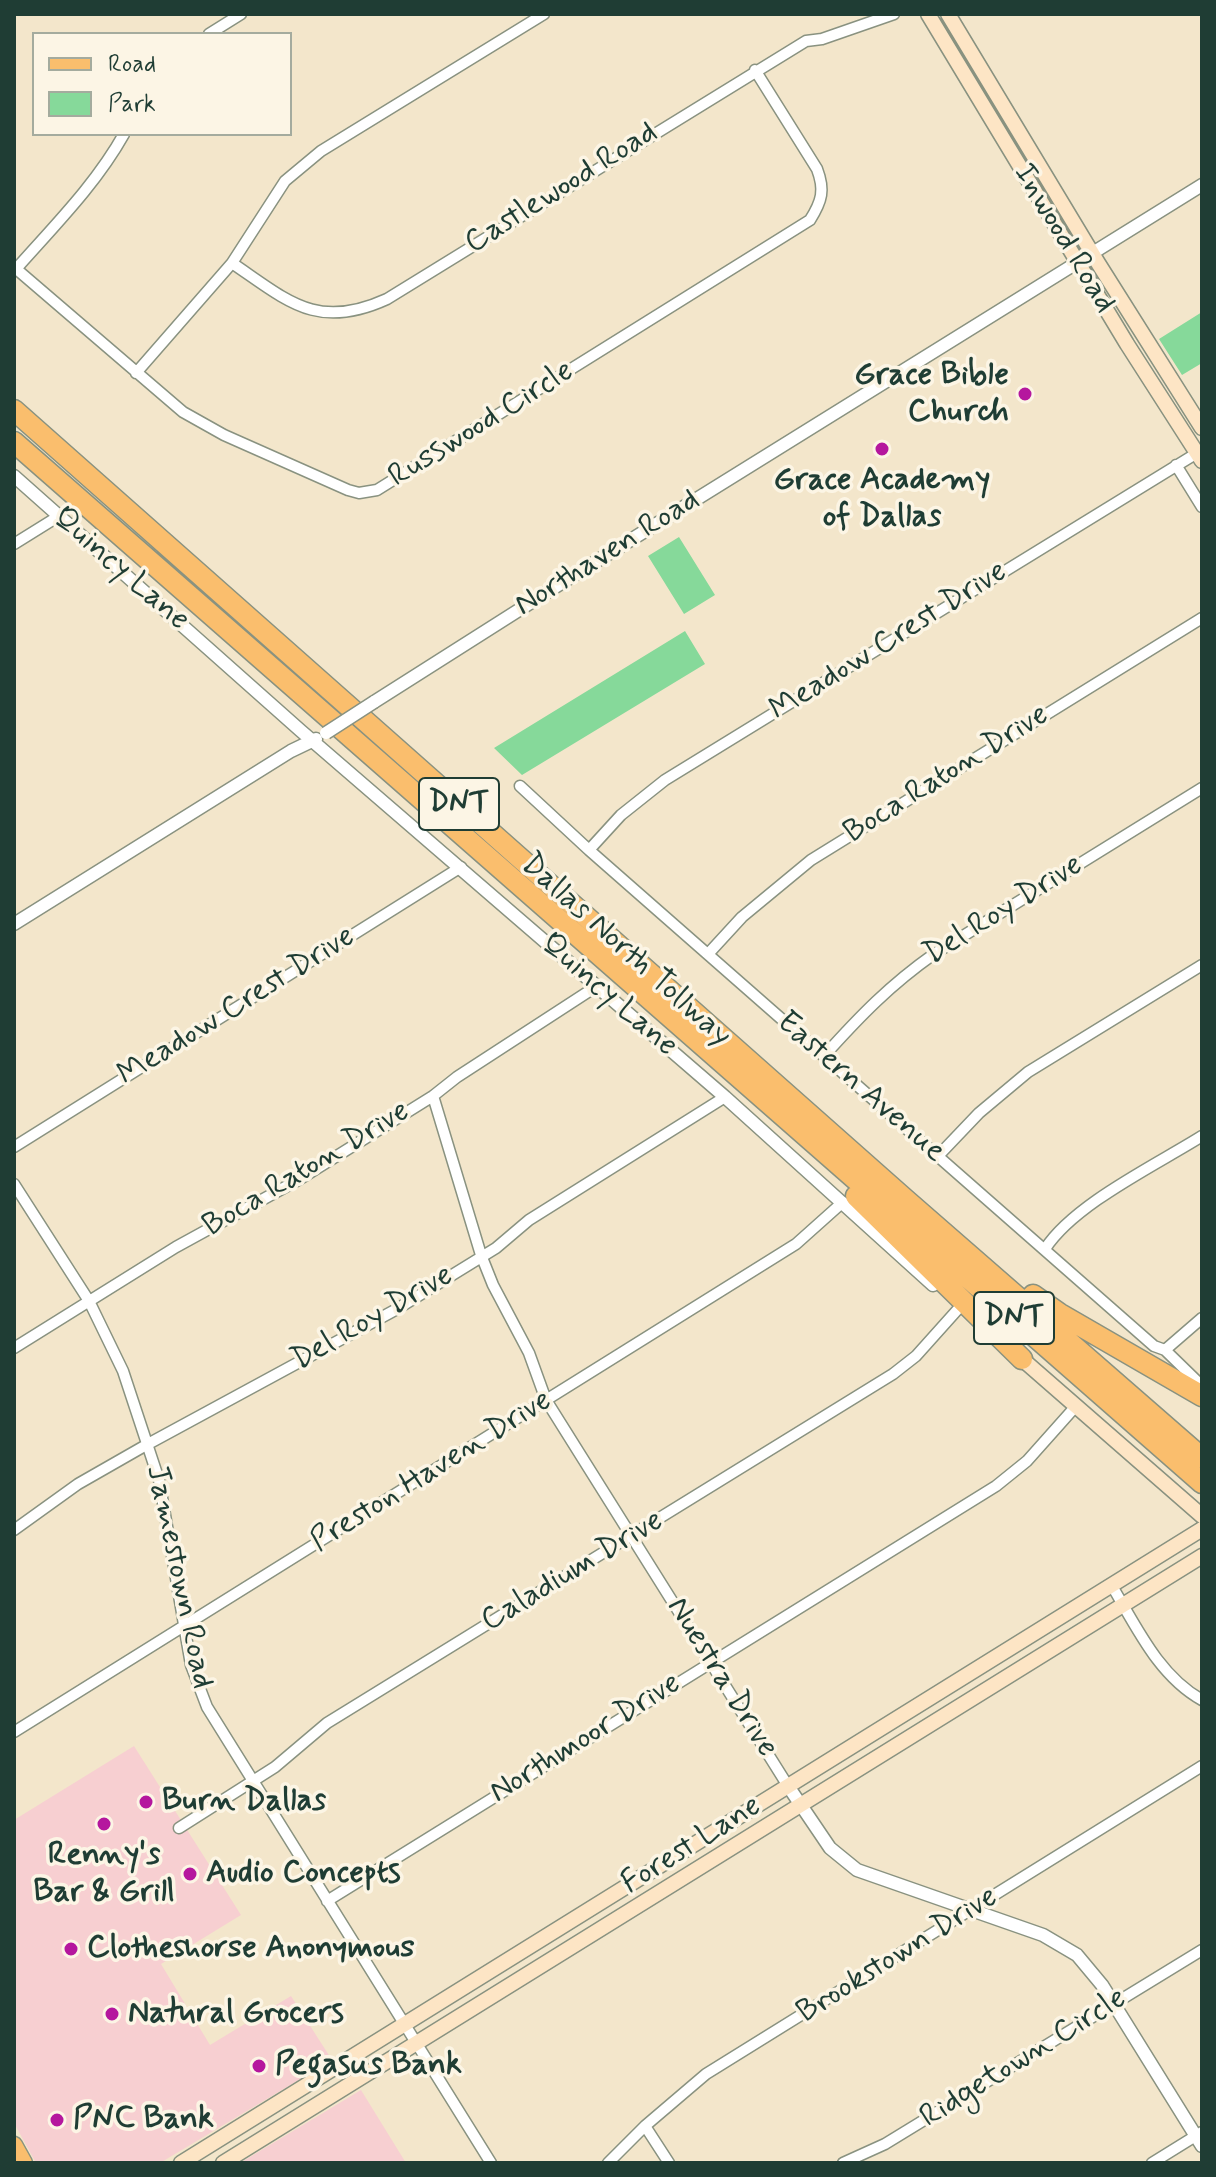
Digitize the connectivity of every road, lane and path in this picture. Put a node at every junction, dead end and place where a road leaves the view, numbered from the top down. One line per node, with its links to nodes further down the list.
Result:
1 (241, 14): 6 (street)
2 (544, 14): 12 (street)
3 (894, 14): 7 (street, Castlewood Road)
4 (928, 14): 11 (main road, Inwood Road)
5 (948, 14): 10 (main road, Inwood Road)
6 (212, 32)
7 (755, 70): 12 (street, Castlewood Road); 14 (street, Russwood Circle)
8 (123, 136): 13 (street)
9 (1202, 185): 10 (street, Northaven Road)
10 (1092, 253): 11 (street, Northaven Road); 16 (main road, Inwood Road)
11 (1077, 262): 18 (main road, Inwood Road); 25 (street, Northaven Road, bridge)
12 (232, 263): 14 (street)
13 (15, 268): 14 (street, Russwood Circle)
14 (136, 373)
15 (14, 410): 45 (highway, Dallas North Tollway / DNT)
16 (1202, 428)
17 (14, 442): 39 (highway, Dallas North Tollway / DNT)
18 (1200, 454): 19 (street, Meadow Crest Drive)
19 (1176, 465): 21 (street); 28 (street, Meadow Crest Drive)
20 (14, 476): 22 (street, Quincy Lane)
21 (1202, 507)
22 (59, 516): 23 (street); 25 (street, Quincy Lane)
23 (14, 544)
24 (1202, 618): 31 (street, Boca Raton Drive)
25 (313, 741): 29 (street, Quincy Lane); 30 (street, Northaven Road)
26 (520, 786): 28 (street, Eastern Avenue)
27 (1202, 788): 34 (street, Del Roy Drive)
28 (589, 850): 31 (street, Eastern Avenue)
29 (461, 867): 33 (street, Quincy Lane); 38 (street, Meadow Crest Drive)
30 (14, 924)
31 (708, 954): 34 (street, Eastern Avenue)
32 (1202, 965): 40 (street)
33 (597, 986): 35 (street, Boca Raton Drive); 36 (street, Quincy Lane)
34 (824, 1056): 40 (street, Eastern Avenue)
35 (433, 1096): 44 (street, Nuestra Drive); 46 (street, Boca Raton Drive)
36 (725, 1097): 42 (street, Quincy Lane); 44 (street, Del Roy Drive)
37 (1202, 1136): 43 (street)
38 (14, 1147)
39 (826, 1154): 51 (highway); 58 (highway, Dallas North Tollway / DNT)
40 (938, 1156): 43 (street, Eastern Avenue)
41 (14, 1184): 46 (street, Jamestown Road)
42 (843, 1202): 47 (street, Quincy Lane); 54 (street, Preston Haven Drive)
43 (1045, 1249): 50 (street, Eastern Avenue)
44 (481, 1255): 54 (street, Nuestra Drive); 56 (street, Del Roy Drive)
45 (972, 1256): 53 (highway); 57 (highway, Dallas North Tollway / DNT)
46 (89, 1301): 49 (street, Boca Raton Drive); 56 (street, Jamestown Road)
47 (959, 1308): 51 (street, Quincy Lane); 63 (street, Caladium Drive)
48 (1202, 1318): 50 (street)
49 (14, 1348)
50 (1165, 1350): 52 (street, Eastern Avenue)
51 (1022, 1359): 55 (main road, Quincy Lane)
52 (1202, 1386)
53 (1202, 1396)
54 (546, 1400): 63 (street, Nuestra Drive); 68 (street, Preston Haven Drive)
55 (1076, 1406): 59 (main road, Quincy Lane); 70 (street, Northmoor Drive)
56 (148, 1444): 62 (street, Del Roy Drive); 68 (street, Jamestown Road)
57 (1202, 1458)
58 (1202, 1483)
59 (1182, 1500): 60 (main road, Quincy Lane); 64 (main road)
60 (1202, 1516)
61 (1202, 1529): 64 (main road, Forest Lane)
62 (14, 1530)
63 (631, 1538): 70 (street, Nuestra Drive); 77 (street, Caladium Drive)
64 (1177, 1545): 66 (main road, Forest Lane)
65 (1202, 1556): 67 (main road, Forest Lane)
66 (1112, 1586): 67 (street); 69 (main road, Forest Lane)
67 (1123, 1605): 71 (main road, Forest Lane); 72 (street)
68 (185, 1626): 74 (street, Preston Haven Drive); 77 (street, Jamestown Road)
69 (999, 1656): 71 (main road); 73 (main road, Forest Lane)
70 (711, 1661): 78 (street, Nuestra Drive); 81 (street, Northmoor Drive)
71 (1010, 1674): 75 (main road, Forest Lane)
72 (1202, 1700)
73 (896, 1721): 75 (main road); 78 (main road, Forest Lane)
74 (14, 1732)
75 (907, 1738): 79 (main road, Forest Lane)
76 (1202, 1766): 82 (street, Brookstown Drive)
77 (252, 1781): 80 (street, Caladium Drive); 81 (street, Jamestown Road)
78 (788, 1786): 79 (street, Nuestra Drive); 83 (main road, Forest Lane)
79 (799, 1804): 82 (street, Nuestra Drive); 84 (main road, Forest Lane)
80 (179, 1828)
81 (327, 1901): 87 (street, Jamestown Road)
82 (971, 1911): 86 (street, Nuestra Drive); 91 (street, Brookstown Drive)
83 (575, 1919): 84 (main road); 87 (main road, Forest Lane)
84 (587, 1938): 88 (main road, Forest Lane)
85 (1202, 1950): 86 (street, Ridgetown Circle)
86 (1114, 2004): 92 (street, Nuestra Drive); 100 (street, Ridgetown Circle)
87 (405, 2026): 88 (street, Jamestown Road); 89 (main road, Forest Lane)
88 (416, 2044): 90 (main road, Forest Lane); 97 (street, Jamestown Road)
89 (318, 2079): 90 (main road); 95 (main road, Forest Lane)
90 (329, 2097): 96 (main road, Forest Lane)
91 (645, 2126): 98 (street, Brookstown Drive); 99 (street)
92 (1200, 2138): 101 (street)
93 (14, 2145): 94 (main road)
94 (24, 2163)
95 (181, 2163)
96 (223, 2163)
97 (491, 2163)
98 (608, 2163)
99 (669, 2163)
100 (843, 2163)
101 (1152, 2163)

